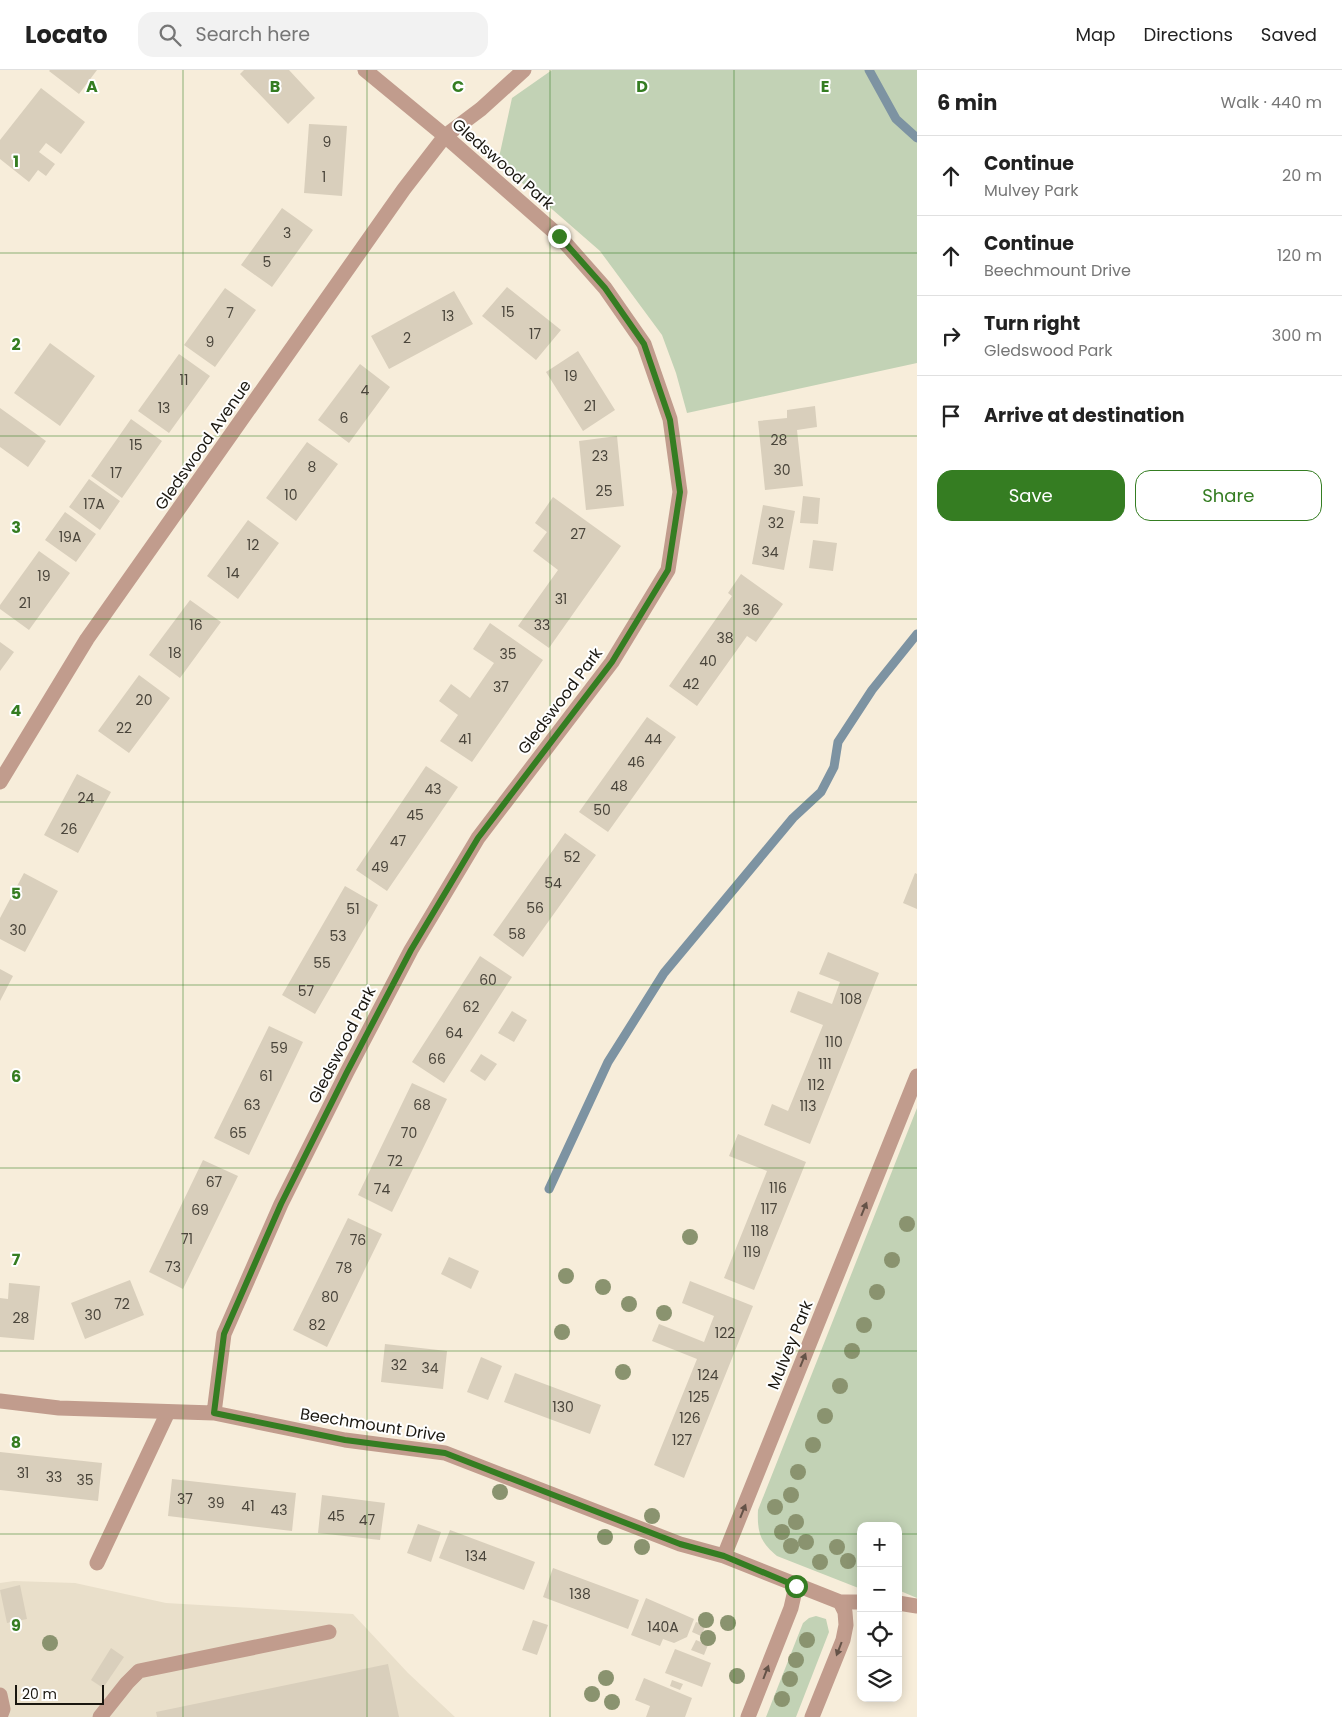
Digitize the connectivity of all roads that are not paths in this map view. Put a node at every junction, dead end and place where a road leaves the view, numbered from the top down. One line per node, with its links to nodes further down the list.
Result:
1 (365, 70): 3 (street, Gledswood Park)
2 (524, 70): 3 (street, Gledswood Avenue)
3 (445, 136): 4 (street, Gledswood Avenue); 8 (street, Gledswood Park)
4 (0, 782)
5 (917, 1076): 9 (street, Mulvey Park, one-way to 5)
6 (0, 1401): 7 (street, Beechmount Drive)
7 (168, 1412): 8 (street, Beechmount Drive); 10 (street)
8 (214, 1413): 9 (street, Beechmount Drive)
9 (724, 1556): 11 (street)
10 (97, 1563)
11 (796, 1586): 12 (street); 20 (street, one-way to 11)
12 (840, 1602): 13 (street); 21 (street, one-way to 21)
13 (857, 1602)
14 (902, 1604): 15 (street)
15 (917, 1606)
16 (329, 1632): 19 (street)
17 (0, 1695): 18 (street)
18 (0, 1717)
19 (100, 1717)
20 (748, 1717)
21 (812, 1717)

